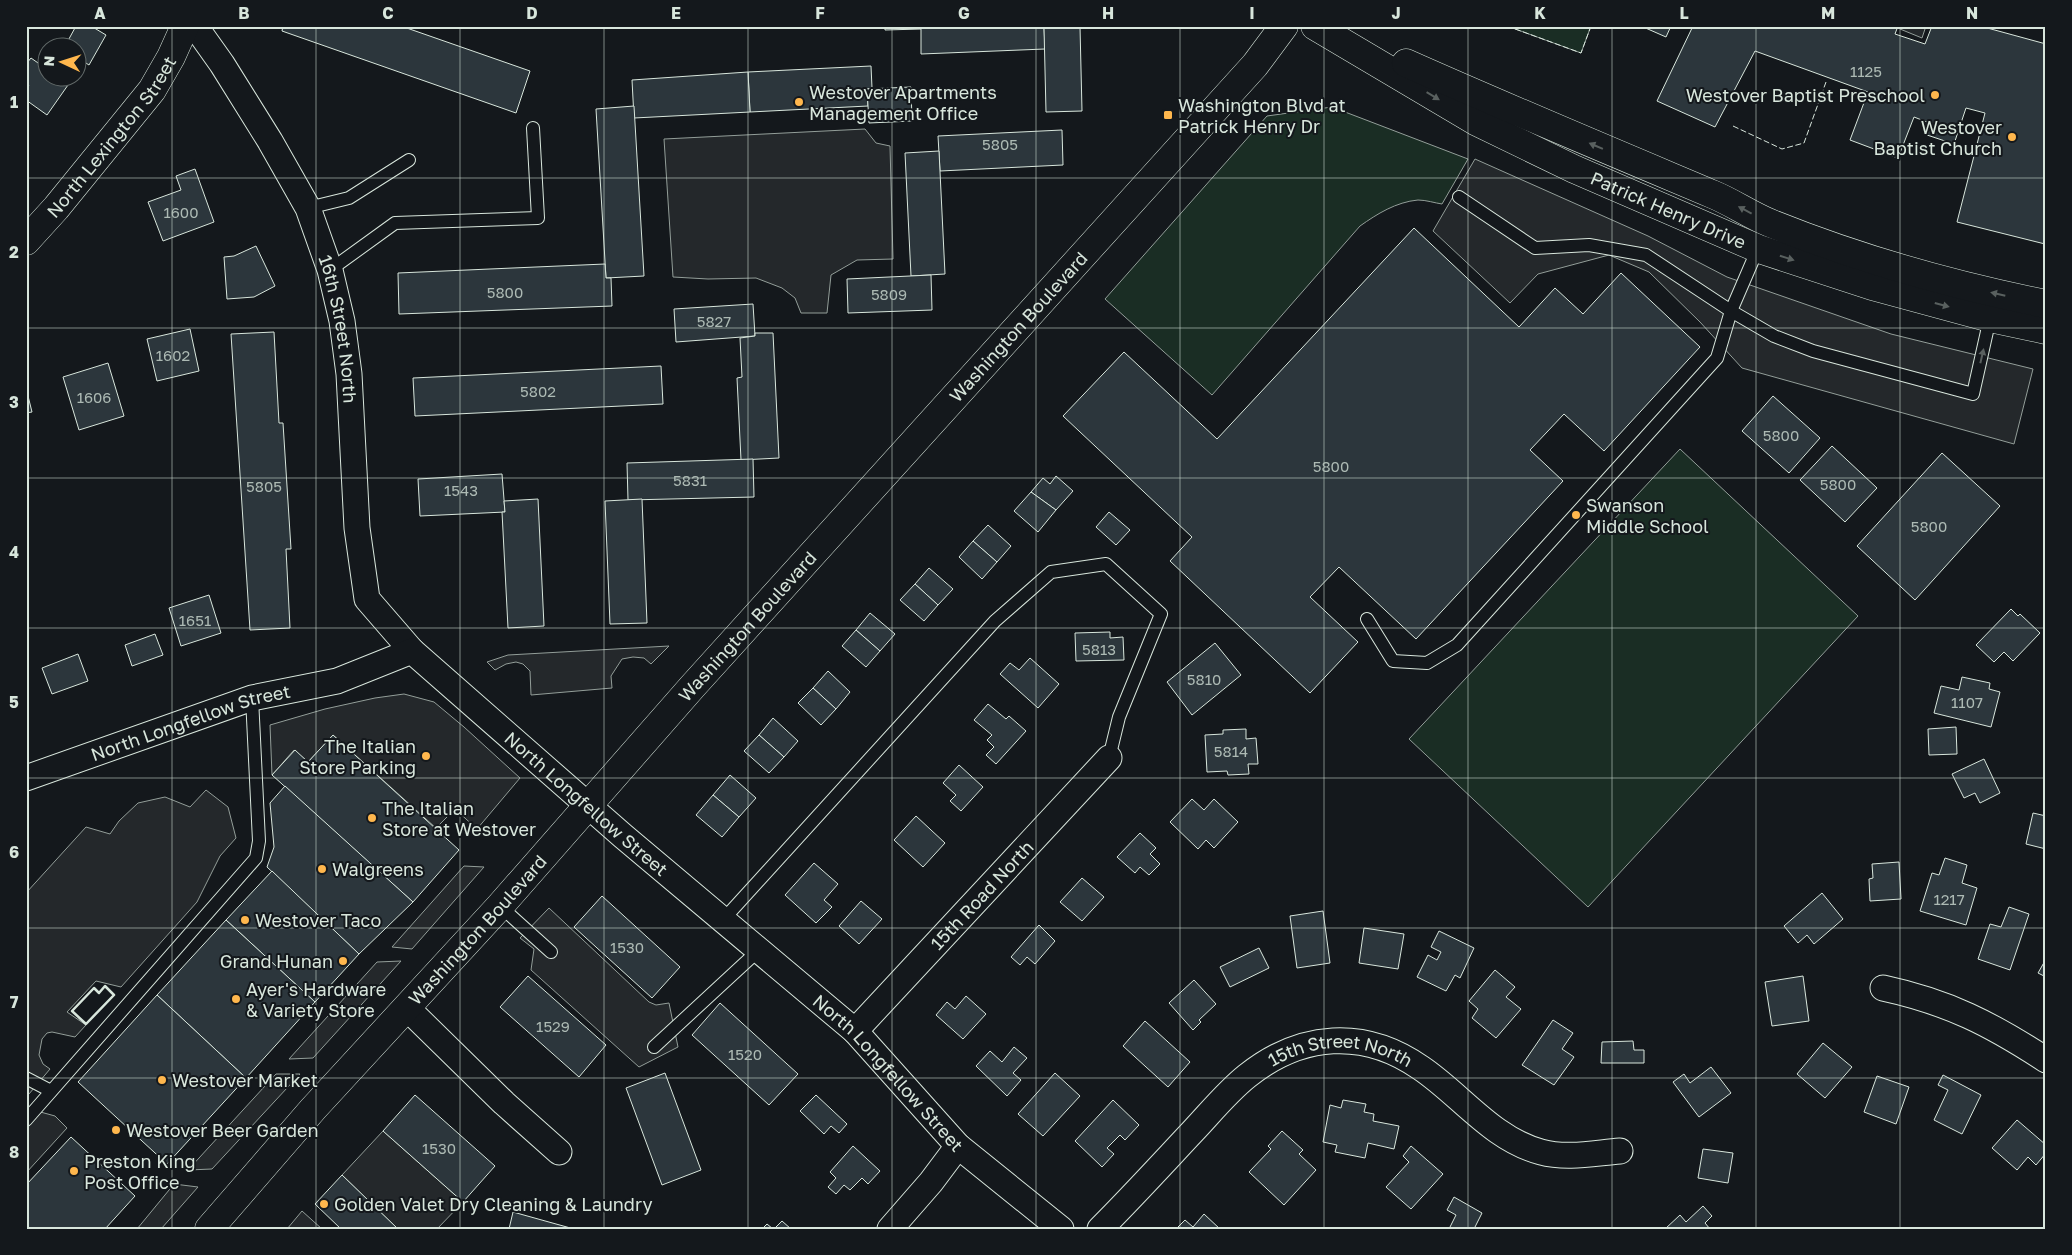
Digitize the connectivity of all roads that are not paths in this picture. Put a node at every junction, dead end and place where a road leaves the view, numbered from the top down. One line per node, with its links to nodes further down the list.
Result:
1 (185, 26): 11 (street, North Lexington Street)
2 (195, 26): 9 (street, 16th Street North)
3 (1284, 26): 23 (street, Washington Boulevard)
4 (1316, 26): 12 (street, Patrick Henry Drive, one-way to 12)
5 (1324, 26): 10 (street, Patrick Henry Drive, one-way to 5)
6 (533, 128): 13 (lane)
7 (409, 160): 9 (lane)
8 (1459, 197): 15 (lane)
9 (308, 208): 13 (street, 16th Street North)
10 (1768, 223): 12 (lane); 14 (street, Patrick Henry Drive, one-way to 10)
11 (26, 241)
12 (1759, 248): 15 (lane); 16 (street, Patrick Henry Drive, one-way to 16)
13 (330, 270): 19 (street, 16th Street North)
14 (2046, 304)
15 (1731, 311): 16 (lane, one-way to 16); 18 (lane)
16 (1990, 318): 17 (street, Patrick Henry Drive)
17 (2046, 330)
18 (1367, 620)
19 (412, 651): 20 (street, North Longfellow Street); 23 (street, North Longfellow Street)
20 (252, 698): 22 (street, North Longfellow Street); 34 (lane)
21 (1109, 758): 25 (lane); 30 (street, 15th Road North)
22 (26, 778)
23 (588, 805): 24 (street, Washington Boulevard); 25 (street, North Longfellow Street)
24 (500, 906): 27 (lane); 29 (street, Washington Boulevard)
25 (723, 920): 26 (street, North Longfellow Street)
26 (759, 950): 30 (street, North Longfellow Street); 31 (lane)
27 (551, 952)
28 (1883, 988): 32 (street)
29 (407, 1008): 38 (street); 39 (street, Washington Boulevard)
30 (855, 1031): 36 (street, North Longfellow Street)
31 (654, 1047)
32 (2046, 1060)
33 (26, 1078): 34 (lane)
34 (51, 1091): 35 (lane)
35 (26, 1120)
36 (958, 1146): 40 (street); 41 (street, North Longfellow Street)
37 (1620, 1151): 42 (street, 15th Street North)
38 (560, 1152)
39 (209, 1229)
40 (890, 1229)
41 (1061, 1229)
42 (1100, 1229)

